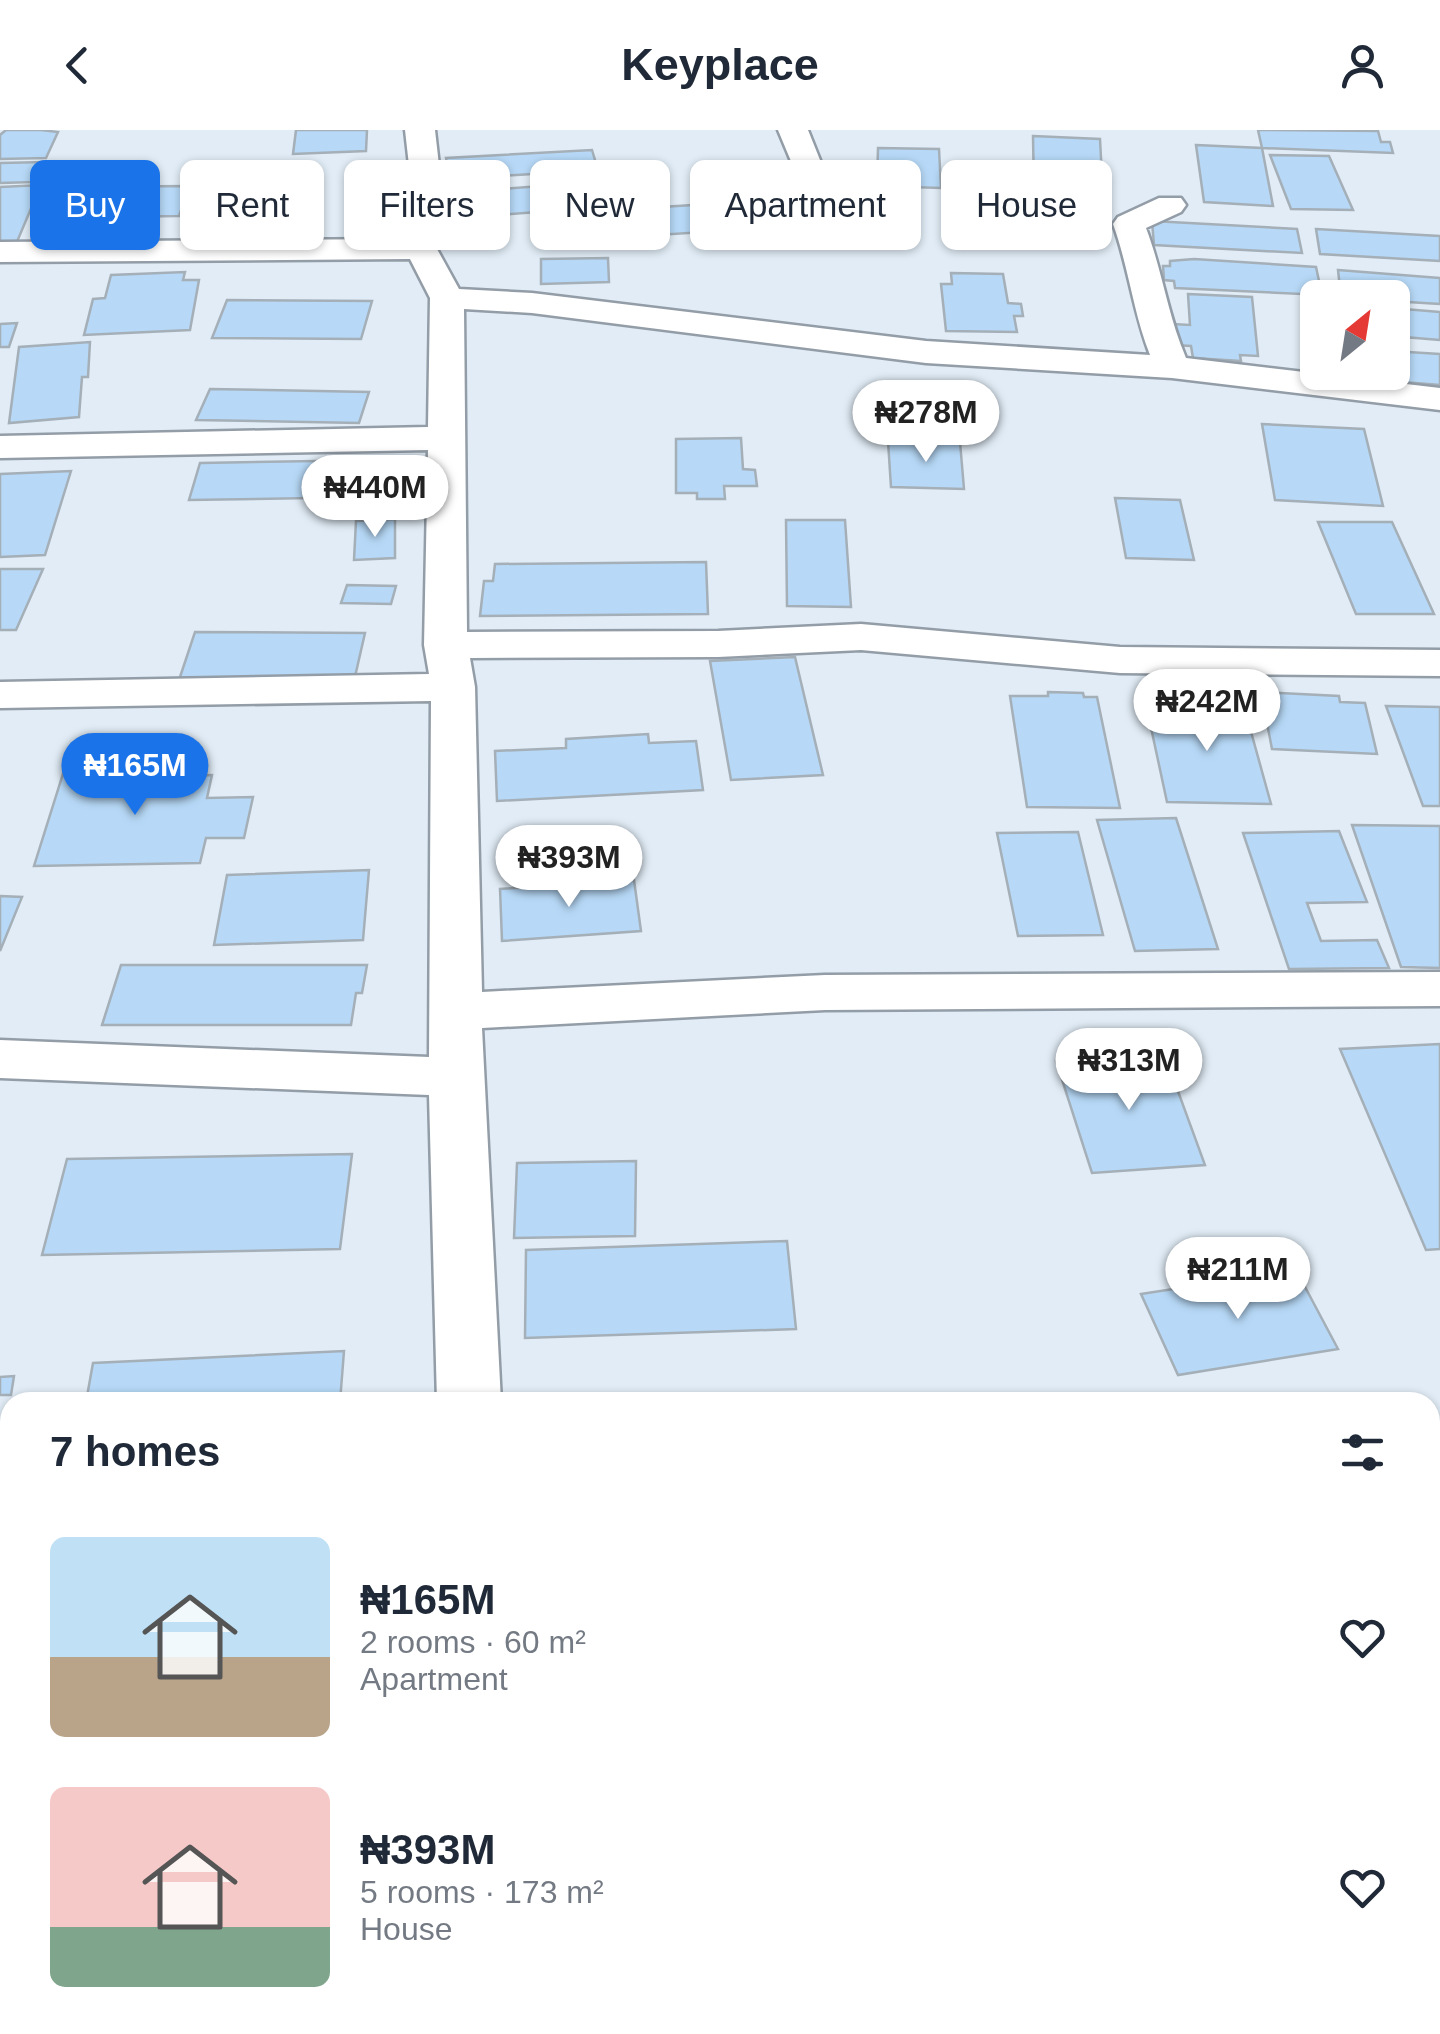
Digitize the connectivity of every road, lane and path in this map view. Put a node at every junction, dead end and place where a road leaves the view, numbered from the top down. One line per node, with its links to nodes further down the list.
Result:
1 (420, 130): 3 (street)
2 (792, 130): 4 (street)
3 (423, 160)
4 (804, 160)
5 (1170, 205): 10 (street)
6 (344, 250): 8 (street)
7 (422, 250): 9 (street)
8 (0, 252)
9 (446, 298): 10 (street); 12 (street)
10 (1172, 367): 11 (street)
11 (1440, 399)
12 (448, 438): 13 (street); 15 (street)
13 (0, 447)
14 (1440, 663): 15 (street)
15 (450, 666): 16 (street); 18 (street)
16 (0, 695)
17 (1440, 989): 18 (street)
18 (456, 1012): 20 (street)
19 (0, 1059): 20 (street)
20 (456, 1076): 21 (street)
21 (469, 1392)

